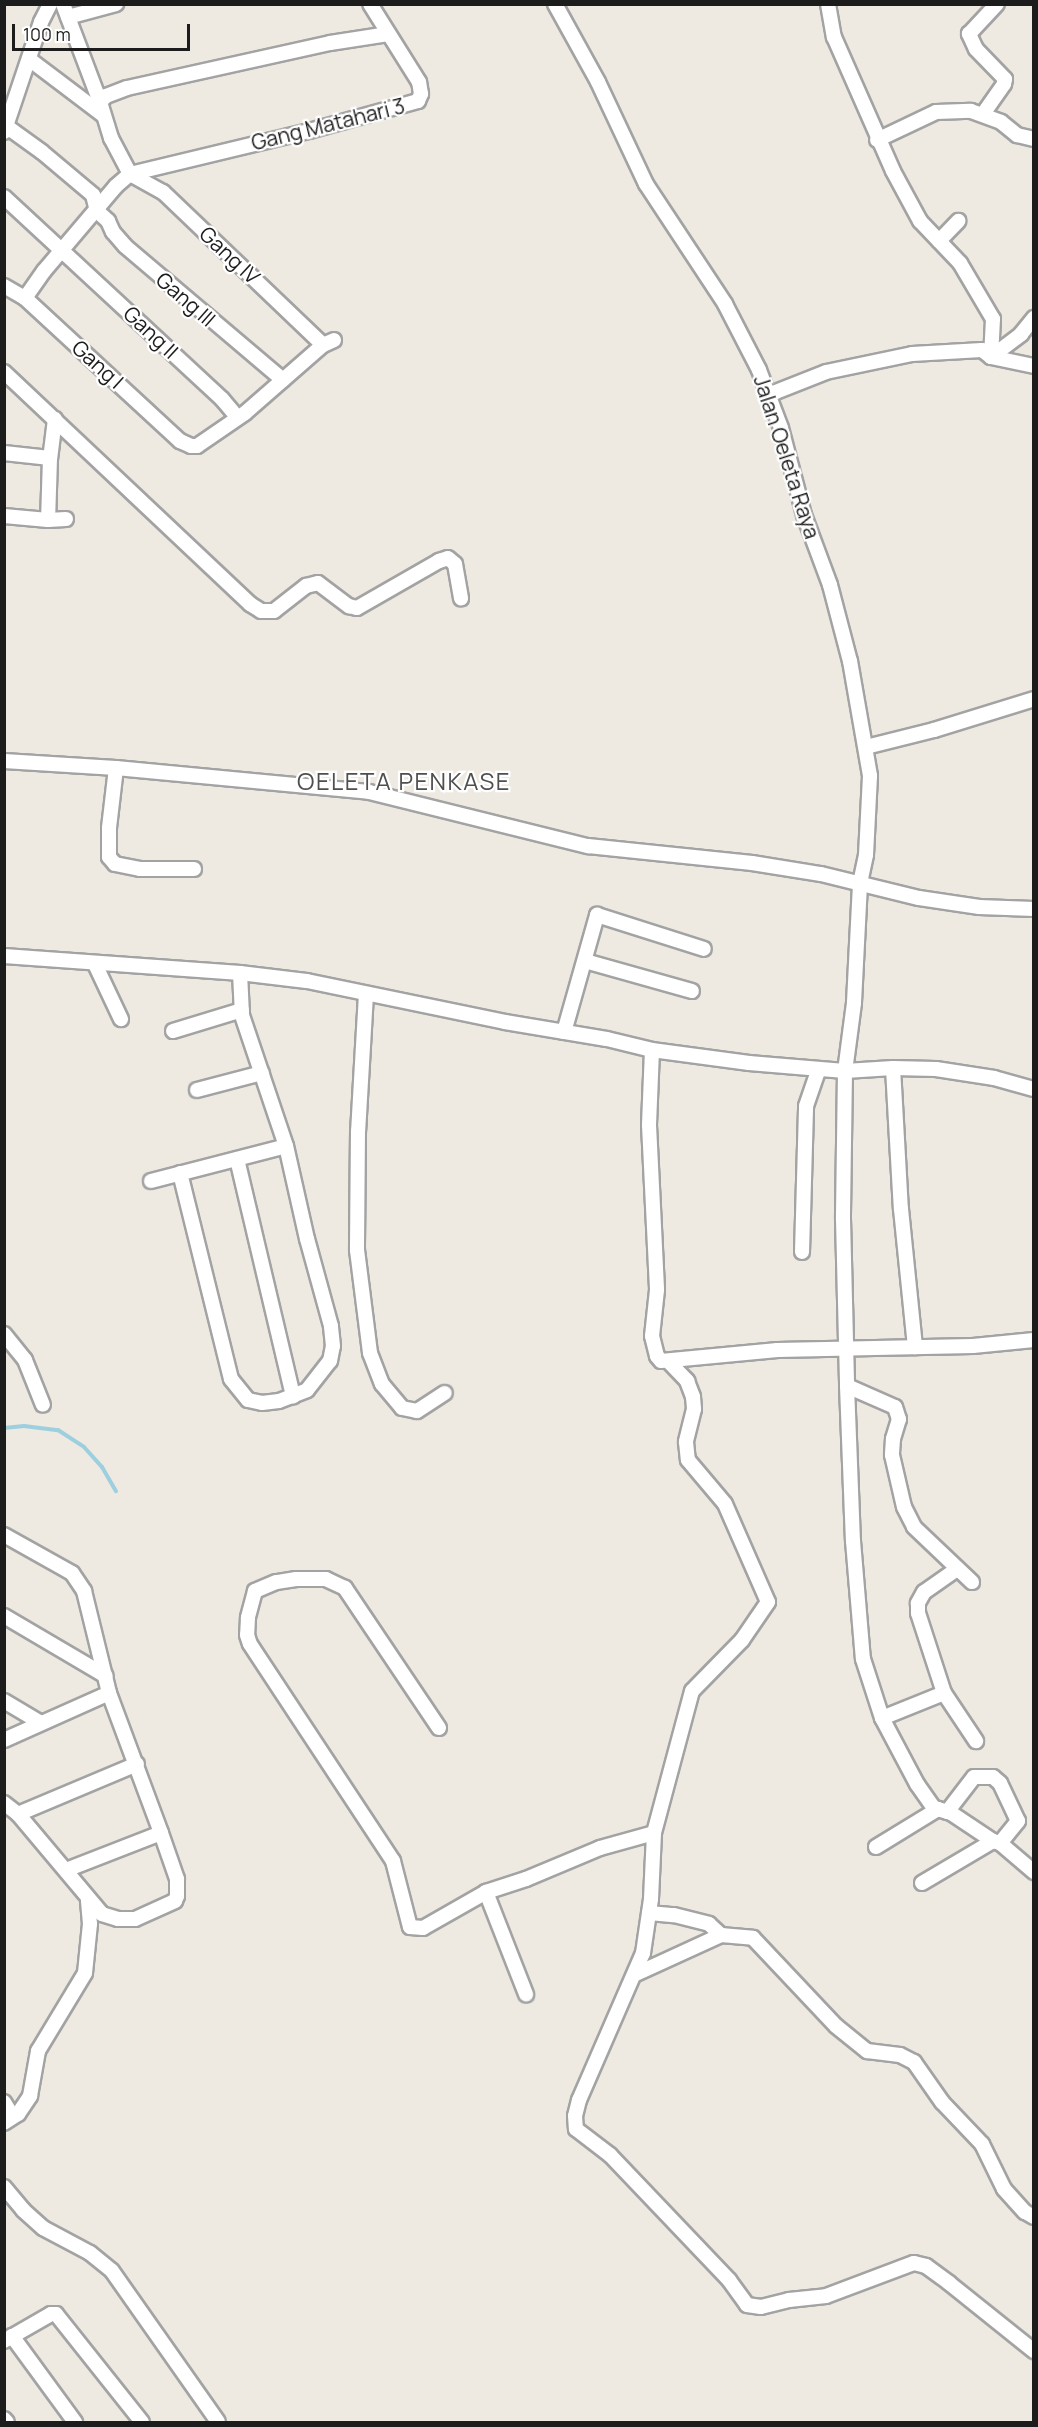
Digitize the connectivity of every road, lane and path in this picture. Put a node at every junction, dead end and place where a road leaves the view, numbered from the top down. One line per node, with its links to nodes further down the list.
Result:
1 (50, 4): 9 (street)
2 (116, 4): 7 (street)
3 (370, 4): 8 (street, Gang Matahari 3)
4 (555, 4): 30 (street, Jalan Oeleta Raya)
5 (828, 4): 14 (street)
6 (997, 4): 11 (street)
7 (65, 11): 10 (street)
8 (388, 34): 10 (street); 15 (street, Gang Matahari 3)
9 (29, 59): 10 (street); 12 (street)
10 (102, 108): 15 (street)
11 (983, 114): 13 (street); 14 (street)
12 (5, 129): 17 (street, Gang III)
13 (1034, 139)
14 (877, 140): 19 (street)
15 (130, 174): 17 (street); 27 (street, Gang IV)
16 (4, 197): 20 (street, Gang II)
17 (97, 211): 20 (street); 27 (street, Gang III)
18 (957, 221): 19 (street)
19 (939, 241): 24 (street)
20 (64, 249): 22 (street); 31 (street, Gang II)
21 (4, 286): 22 (street, Gang I)
22 (25, 298): 31 (street, Gang I)
23 (1034, 318): 24 (street)
24 (991, 357): 25 (street); 30 (street)
25 (1034, 366)
26 (4, 372): 29 (street)
27 (283, 380): 31 (street)
28 (4, 386): 29 (street)
29 (21, 388): 32 (street)
30 (768, 394): 40 (street, Jalan Oeleta Raya)
31 (237, 417)
32 (56, 419): 34 (street); 38 (street)
33 (4, 453): 34 (street)
34 (50, 458): 37 (street)
35 (4, 516): 37 (street)
36 (66, 519): 37 (street)
37 (48, 520)
38 (461, 598)
39 (1034, 699): 40 (street)
40 (866, 747): 44 (street, Jalan Oeleta Raya)
41 (4, 761): 42 (street)
42 (116, 768): 43 (street); 44 (street)
43 (194, 869)
44 (860, 884): 45 (street); 60 (street, Jalan Oeleta Raya)
45 (1034, 909)
46 (704, 949): 48 (street)
47 (4, 957): 49 (street)
48 (585, 961): 51 (street); 56 (street)
49 (95, 964): 50 (street); 54 (street)
50 (240, 973): 52 (street); 53 (street)
51 (692, 991)
52 (366, 994): 56 (street); 75 (street)
53 (242, 1010): 55 (street); 61 (street)
54 (121, 1019)
55 (173, 1031)
56 (564, 1032): 57 (street)
57 (652, 1050): 59 (street); 73 (street)
58 (892, 1068): 60 (street); 62 (street); 71 (street)
59 (819, 1069): 60 (street); 68 (street)
60 (845, 1071): 72 (street, Jalan Oeleta Raya)
61 (262, 1073): 63 (street); 64 (street)
62 (1034, 1089)
63 (197, 1090)
64 (286, 1146): 65 (street); 76 (street)
65 (237, 1158): 66 (street); 76 (street)
66 (180, 1173): 67 (street); 76 (street)
67 (151, 1181)
68 (802, 1252)
69 (4, 1334): 77 (street)
70 (1034, 1340): 71 (street)
71 (915, 1347): 72 (street)
72 (846, 1348): 73 (street); 74 (street, Jalan Oeleta Raya)
73 (668, 1361): 96 (street)
74 (847, 1386): 79 (street); 86 (street, Jalan Oeleta Raya)
75 (445, 1393)
76 (293, 1396)
77 (43, 1405)
78 (4, 1535): 82 (street)
79 (957, 1569): 80 (street); 84 (street)
80 (972, 1582)
81 (4, 1616): 82 (street)
82 (106, 1676): 83 (street)
83 (109, 1693): 87 (street); 91 (street)
84 (944, 1693): 86 (street); 90 (street)
85 (4, 1701): 87 (street)
86 (882, 1718): 93 (street, Jalan Oeleta Raya)
87 (42, 1723): 89 (street)
88 (439, 1728): 102 (street)
89 (4, 1740)
90 (976, 1742)
91 (137, 1764): 94 (street); 95 (street)
92 (4, 1803): 94 (street)
93 (943, 1810): 97 (street, Jalan Oeleta Raya); 97 (street); 98 (street)
94 (18, 1814): 99 (street)
95 (162, 1833): 99 (street); 103 (street)
96 (654, 1833): 102 (street); 104 (street)
97 (996, 1842): 100 (street, Jalan Oeleta Raya); 101 (street)
98 (876, 1847)
99 (66, 1870): 103 (street)
100 (1034, 1872)
101 (922, 1883)
102 (486, 1893): 107 (street)
103 (88, 1900): 109 (street)
104 (650, 1913): 105 (street); 106 (street)
105 (721, 1935): 106 (street); 111 (street)
106 (636, 1974): 113 (street)
107 (526, 1994)
108 (4, 2102): 109 (street)
109 (9, 2120)
110 (4, 2187): 118 (street)
111 (1034, 2217)
112 (8, 2338): 116 (street); 117 (street)
113 (1034, 2351)
114 (4, 2419): 115 (street)
115 (7, 2422)
116 (75, 2422)
117 (142, 2422)
118 (218, 2422)

